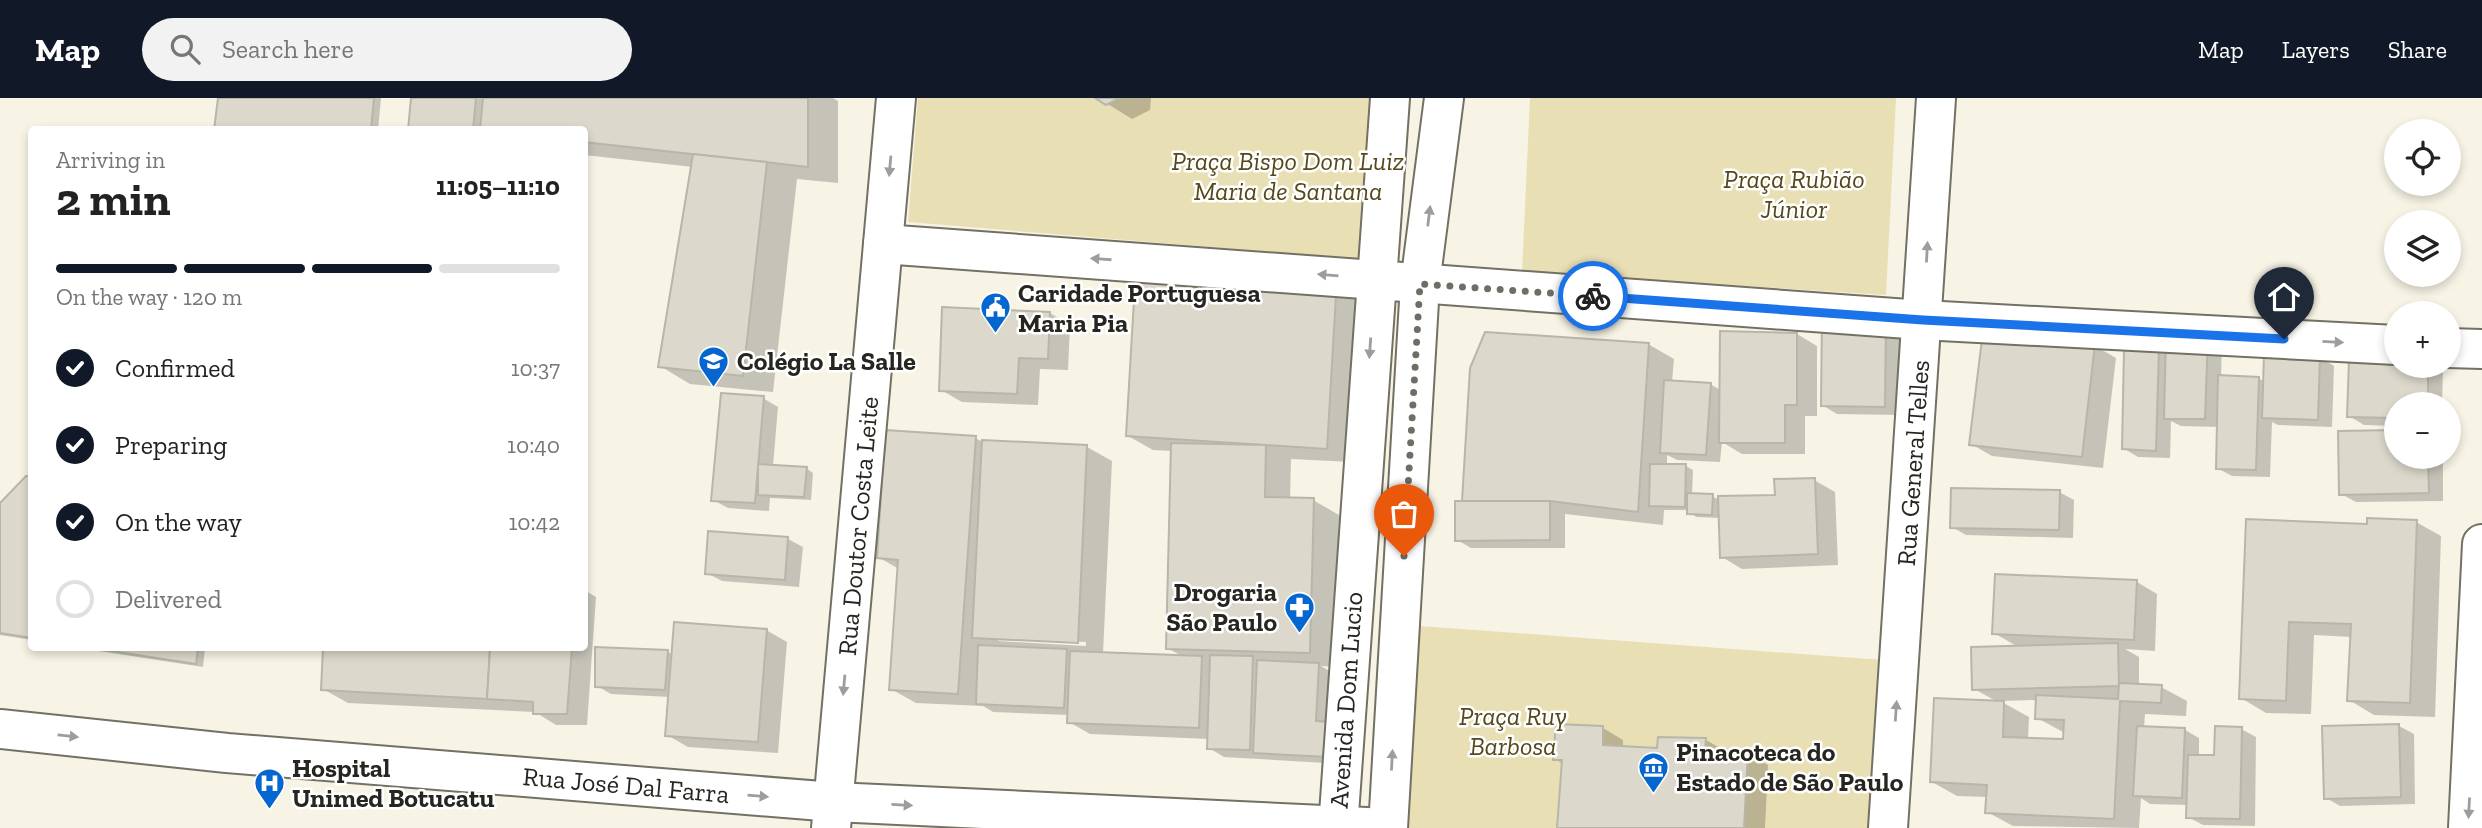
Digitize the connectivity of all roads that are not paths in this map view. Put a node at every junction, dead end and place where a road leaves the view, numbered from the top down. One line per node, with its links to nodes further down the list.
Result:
1 (896, 98): 5 (street, Rua Doutor Costa Leite, one-way to 5)
2 (1390, 98): 6 (street, Avenida Dom Lucio)
3 (1444, 98): 7 (street, Avenida Dom Lucio, one-way to 3)
4 (1936, 98): 8 (street, Rua General Telles, one-way to 4)
5 (883, 244): 6 (street, one-way to 5); 14 (street, Rua Doutor Costa Leite, one-way to 14)
6 (1375, 279): 7 (street); 15 (street, Avenida Dom Lucio, one-way to 15)
7 (1420, 284): 8 (street); 16 (street, Avenida Dom Lucio, one-way to 7)
8 (1923, 320): 9 (street, one-way to 9); 17 (street, Rua General Telles, one-way to 8)
9 (2384, 344)
10 (2461, 348): 11 (street)
11 (2482, 349)
12 (2482, 544): 18 (street, one-way to 18)
13 (0, 729): 14 (street, Rua José Dal Farra, one-way to 14)
14 (832, 815): 15 (street, Rua José Dal Farra, one-way to 15)
15 (1338, 826): 16 (street)
16 (1388, 828)
17 (1888, 828)
18 (2468, 828)

